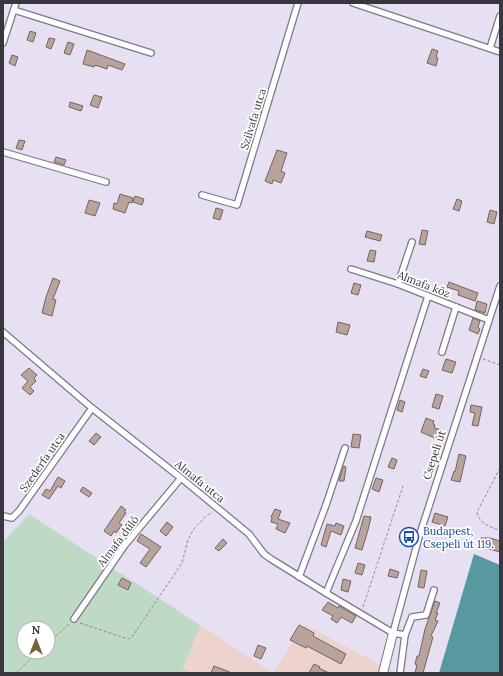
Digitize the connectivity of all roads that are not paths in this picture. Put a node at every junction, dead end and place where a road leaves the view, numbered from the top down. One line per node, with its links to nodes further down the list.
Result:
1 (16, 3): 5 (street)
2 (298, 3): 14 (street, Szilvafa utca)
3 (353, 3): 6 (street)
4 (376, 3): 6 (street)
5 (14, 10): 8 (street); 11 (street)
6 (373, 10): 9 (street)
7 (500, 16): 9 (street)
8 (3, 43)
9 (490, 48): 10 (street)
10 (500, 52)
11 (150, 53)
12 (3, 152): 13 (street)
13 (106, 182)
14 (202, 195)
15 (412, 242): 17 (street)
16 (351, 269): 17 (street, Almafa köz)
17 (398, 284): 19 (street, Almafa köz)
18 (500, 286): 21 (street, Csepeli út)
19 (428, 296): 20 (street, Almafa köz); 30 (street)
20 (456, 307): 21 (street, Almafa köz); 23 (street)
21 (489, 320): 32 (street, Csepeli út)
22 (3, 332): 24 (street, Almafa utca)
23 (442, 352)
24 (92, 408): 26 (street, Almafa utca); 27 (street, Szederfa utca)
25 (345, 448): 28 (street)
26 (181, 478): 28 (street, Almafa utca); 31 (street, Almafa dűlő)
27 (3, 516)
28 (299, 576): 30 (street, Almafa utca)
29 (434, 590): 33 (street)
30 (326, 593): 32 (street, Almafa utca)
31 (74, 618)
32 (393, 632): 33 (street, Almafa utca); 34 (street)
33 (405, 635): 35 (street)
34 (383, 673)
35 (400, 673)

